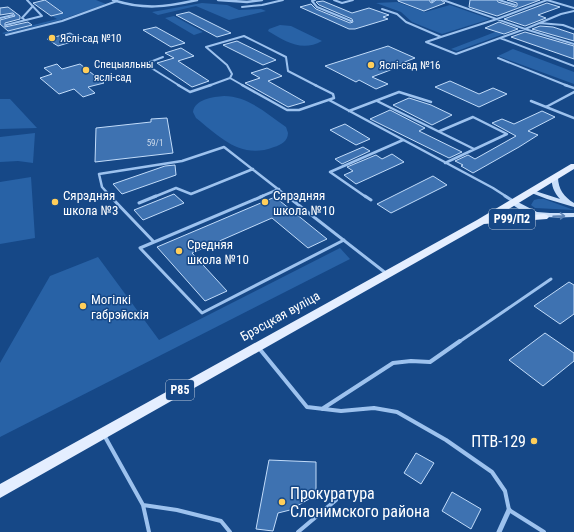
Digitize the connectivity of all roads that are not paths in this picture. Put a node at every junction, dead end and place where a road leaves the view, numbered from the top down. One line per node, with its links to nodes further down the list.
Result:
1 (27, 0): 14 (lane)
2 (113, 0): 12 (street)
3 (196, 0): 12 (street)
4 (218, 0): 5 (street)
5 (262, 0)
6 (283, 0): 15 (lane)
7 (315, 0): 22 (lane)
8 (334, 0): 9 (lane)
9 (353, 0)
10 (442, 0): 20 (lane)
11 (499, 0): 13 (lane)
12 (117, 2): 27 (lane)
13 (515, 5)
14 (33, 6): 21 (lane); 21 (lane)
15 (242, 7)
16 (382, 9): 28 (lane)
17 (574, 9): 20 (lane); 23 (lane)
18 (13, 15): 19 (lane)
19 (0, 18)
20 (496, 19): 25 (lane); 28 (lane)
21 (25, 20): 24 (lane)
22 (351, 21)
23 (537, 23): 25 (lane); 26 (lane)
24 (6, 25)
25 (525, 29): 29 (lane); 30 (lane)
26 (574, 29)
27 (6, 35)
28 (441, 37): 29 (lane)
29 (500, 38): 33 (lane)
30 (574, 44)
31 (163, 57): 34 (lane)
32 (498, 58): 35 (lane)
33 (574, 66)
34 (230, 78): 37 (lane); 37 (lane)
35 (574, 88)
36 (574, 92): 41 (lane)
37 (329, 100): 42 (lane)
38 (377, 101): 39 (lane); 42 (lane); 44 (lane)
39 (431, 102)
40 (531, 102): 41 (lane)
41 (546, 106): 43 (lane)
42 (349, 111): 45 (lane)
43 (574, 118)
44 (440, 131): 46 (lane); 46 (lane)
45 (403, 140): 47 (lane); 53 (lane)
46 (474, 149): 47 (lane)
47 (445, 163): 54 (lane)
48 (574, 166): 50 (main road, Брэсцкая вуліца / Р85)
49 (253, 169): 51 (lane); 55 (lane); 61 (lane)
50 (555, 177): 52 (main road, Брэсцкая вуліца / Р85); 56 (main road, Р99/П2)
51 (279, 189): 60 (lane); 61 (lane)
52 (532, 192): 54 (main road, Брэсцкая вуліца / Р85); 56 (main road, Р99/П2)
53 (371, 200)
54 (514, 202): 58 (main road, Р99/П2); 59 (main road, Брэсцкая вуліца / Р85)
55 (139, 203)
56 (572, 204)
57 (574, 215): 58 (main road, Р99/П2, one-way to 57)
58 (544, 217): 59 (main road, Р99/П2)
59 (480, 222): 62 (main road, Брэсцкая вуліца / Р85)
60 (344, 240): 61 (lane); 62 (lane)
61 (154, 242)
62 (387, 274): 64 (main road, Брэсцкая вуліца / Р85)
63 (551, 279): 65 (lane)
64 (257, 346): 65 (lane); 66 (main road, Брэсцкая вуліца / Р85)
65 (322, 410): 70 (lane)
66 (103, 433): 67 (main road, Брэсцкая вуліца / Р85); 69 (lane)
67 (0, 490)
68 (336, 500): 73 (lane)
69 (143, 506): 71 (lane); 72 (lane)
70 (509, 510): 74 (street); 75 (lane)
71 (149, 532)
72 (230, 532)
73 (298, 532)
74 (499, 532)
75 (544, 532)

